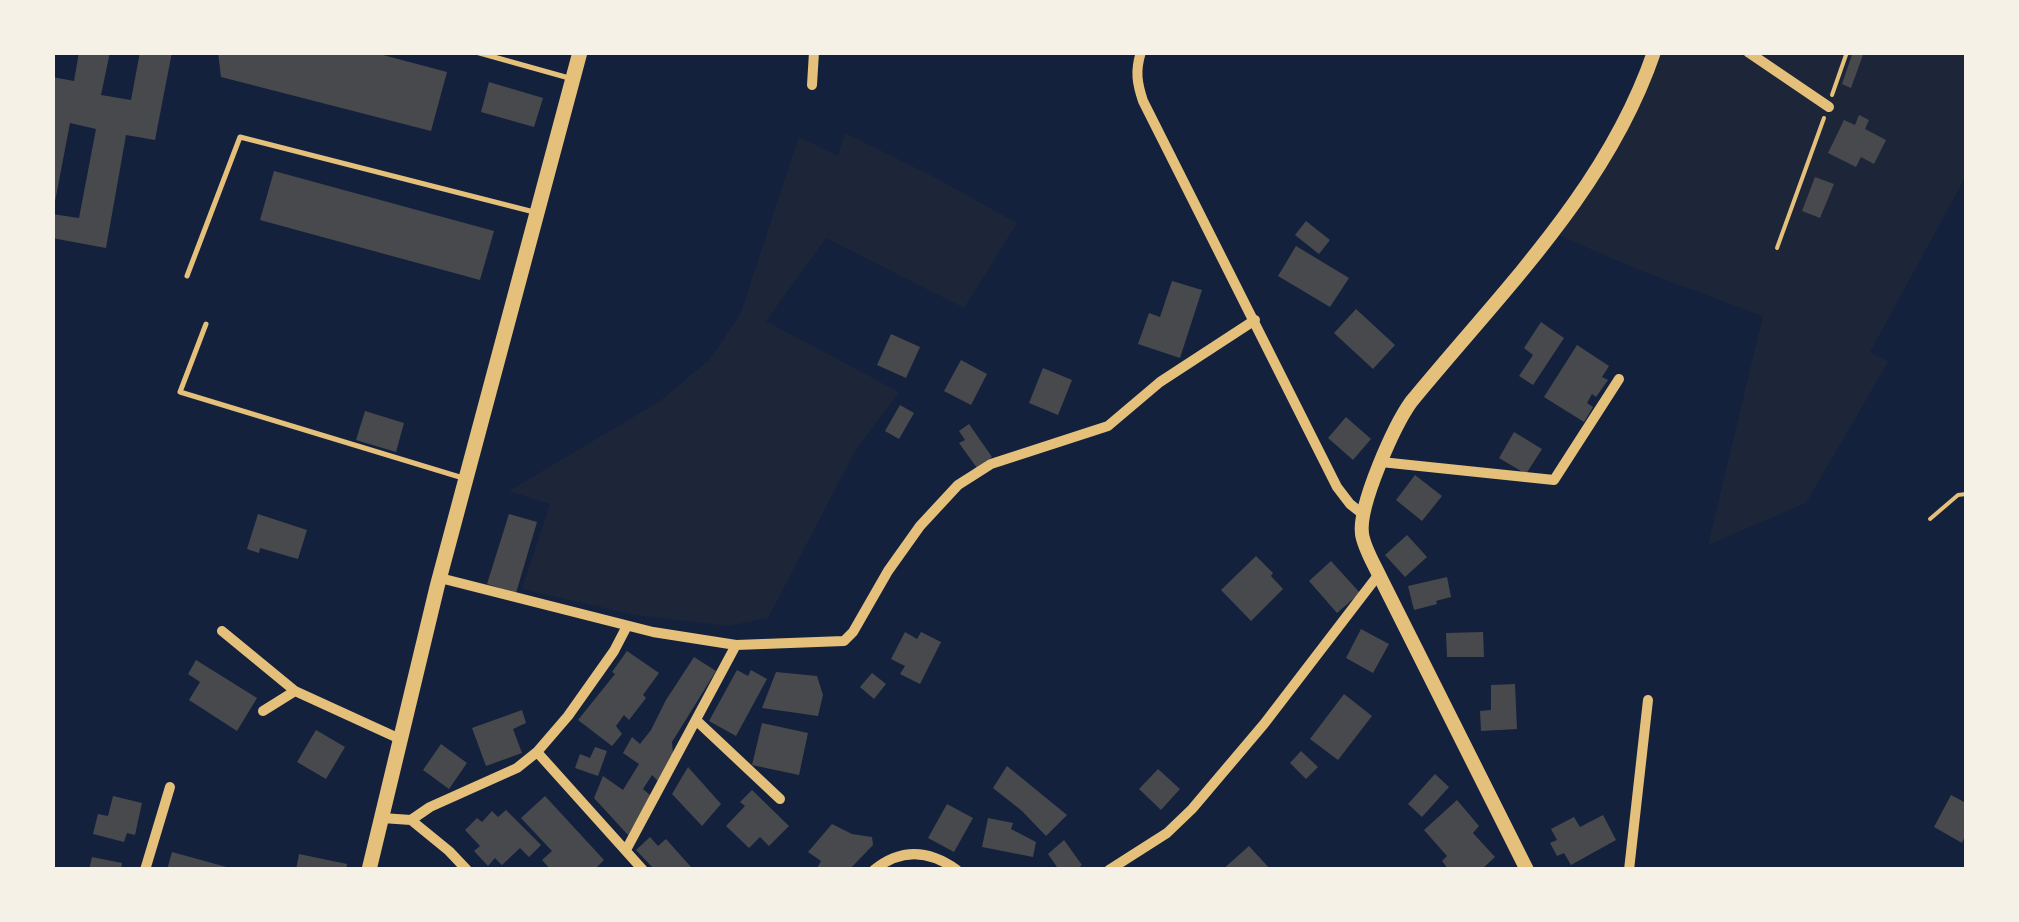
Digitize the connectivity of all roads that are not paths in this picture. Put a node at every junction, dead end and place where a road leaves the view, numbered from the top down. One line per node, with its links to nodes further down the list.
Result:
1 (476, 52): 7 (lane)
2 (580, 52): 7 (main road)
3 (814, 52): 8 (street)
4 (1141, 52): 12 (street)
5 (1654, 52): 15 (street)
6 (1748, 52): 9 (street)
7 (573, 79): 10 (main road)
8 (812, 86)
9 (1829, 106)
10 (538, 213): 11 (lane); 16 (main road)
11 (187, 276)
12 (1255, 320): 17 (street); 22 (street)
13 (206, 324): 16 (lane)
14 (1620, 379): 15 (street)
15 (1381, 462): 17 (street)
16 (466, 479): 19 (main road)
17 (1364, 515): 18 (street)
18 (1379, 574): 40 (street); 41 (street)
19 (440, 578): 20 (street); 27 (main road)
20 (627, 626): 22 (street); 28 (street)
21 (222, 631): 23 (street)
22 (736, 645): 26 (street)
23 (295, 692): 25 (street); 27 (street)
24 (1648, 700): 42 (street)
25 (263, 711)
26 (696, 721): 30 (street); 33 (street)
27 (400, 739): 31 (main road)
28 (537, 752): 32 (street); 33 (street)
29 (170, 786): 34 (street)
30 (780, 800)
31 (382, 818): 32 (street); 35 (main road)
32 (410, 820): 36 (street)
33 (626, 850): 37 (street)
34 (145, 870)
35 (369, 870)
36 (467, 870)
37 (643, 870)
38 (874, 870): 39 (street)
39 (957, 870)
40 (1109, 870)
41 (1527, 870)
42 (1629, 870)

